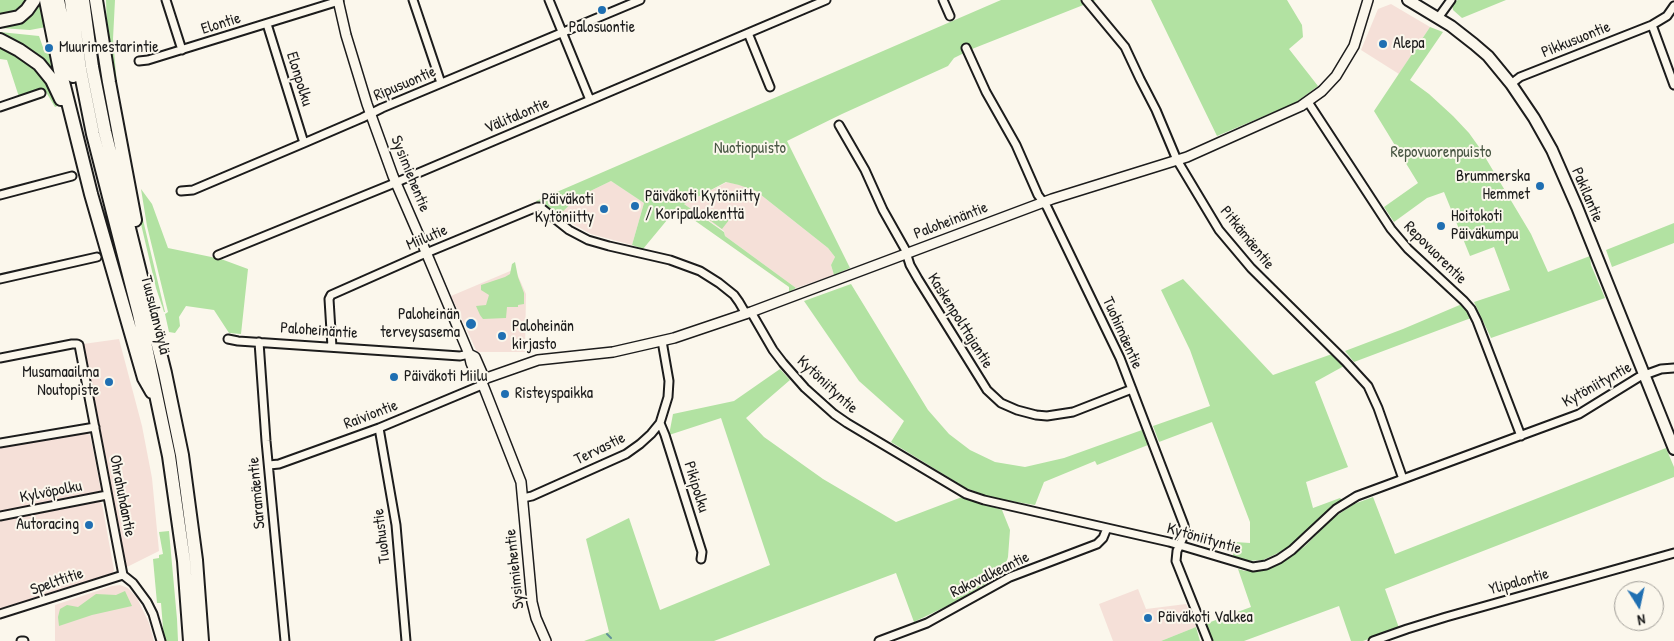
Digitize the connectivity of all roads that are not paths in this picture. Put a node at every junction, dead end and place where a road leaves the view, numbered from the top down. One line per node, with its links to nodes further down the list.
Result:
1 (34, 0): 22 (highway)
2 (46, 0): 45 (highway)
3 (58, 0): 42 (highway)
4 (71, 0): 42 (highway, Tuusulanväylä)
5 (83, 0): 56 (highway, Tuusulanväylä)
6 (96, 0): 27 (highway)
7 (102, 0): 27 (highway)
8 (166, 0): 30 (street)
9 (339, 0): 23 (street, Elontie); 40 (street, Sysimiehentie)
10 (413, 0): 32 (street)
11 (548, 0): 25 (street)
12 (640, 0): 25 (street, Ripusuontie)
13 (826, 0): 26 (street, Välitalontie)
14 (943, 0): 20 (street)
15 (1086, 0): 44 (street, Pitkämäentie)
16 (1368, 0): 38 (street, Paloheinäntie)
17 (1408, 0): 21 (main road, Pakilantie)
18 (1450, 0): 21 (street)
19 (1674, 6): 24 (street, Pikkusuontie)
20 (950, 16)
21 (1438, 18): 33 (main road, Pakilantie)
22 (0, 22)
23 (267, 24): 30 (street, Elontie); 43 (street, Elonpolku)
24 (1652, 25): 33 (street, Pikkusuontie); 34 (street)
25 (562, 32): 32 (street, Ripusuontie); 37 (street)
26 (748, 33): 35 (street); 37 (street, Välitalontie)
27 (102, 38): 56 (highway)
28 (0, 40): 45 (highway)
29 (966, 48): 50 (street, Tuohimäentie)
30 (182, 50): 31 (street, Elontie)
31 (139, 61)
32 (441, 83): 40 (street, Ripusuontie)
33 (1511, 84): 66 (main road, Pakilantie)
34 (1674, 84)
35 (770, 87)
36 (41, 94): 39 (street)
37 (590, 100): 47 (street, Välitalontie)
38 (1308, 102): 44 (street, Paloheinäntie); 73 (street, Repovuorentie)
39 (0, 107)
40 (370, 114): 43 (street, Ripusuontie); 47 (street, Sysimiehentie)
41 (839, 126): 53 (street, Kaskenpolttajantie)
42 (92, 134): 69 (highway, Tuusulanväylä)
43 (304, 143): 48 (street, Ripusuontie)
44 (1177, 160): 50 (street, Paloheinäntie); 77 (street, Pitkämäentie)
45 (84, 167): 69 (highway)
46 (72, 176): 49 (street)
47 (395, 183): 52 (street, Sysimiehentie); 54 (street, Välitalontie)
48 (182, 191)
49 (0, 195)
50 (1043, 203): 53 (street, Paloheinäntie); 68 (street, Tuohimäentie)
51 (540, 207): 52 (street, Miilutie); 58 (street, Kytöniityntie)
52 (427, 252): 62 (street, Miilutie); 63 (street, Sysimiehentie)
53 (906, 254): 58 (street, Paloheinäntie); 68 (street, Kaskenpolttajantie)
54 (218, 256)
55 (97, 257): 57 (street)
56 (138, 265): 89 (highway, Tuusulanväylä)
57 (0, 279)
58 (749, 313): 60 (street, Paloheinäntie); 81 (street, Kytöniityntie)
59 (228, 339): 61 (street, Paloheinäntie)
60 (662, 341): 67 (street, Paloheinäntie); 70 (street, Tervastie)
61 (259, 342): 62 (street, Paloheinäntie); 76 (street, Saramäentie)
62 (332, 347): 63 (street, Paloheinäntie)
63 (469, 354): 67 (street, Sysimiehentie)
64 (0, 358): 71 (street, Ohrahuhdantie)
65 (1674, 368): 66 (street, Kytöniityntie)
66 (1644, 374): 73 (street, Kytöniityntie); 75 (main road, Pakilantie)
67 (482, 383): 72 (street, Raiviontie); 79 (street, Sysimiehentie)
68 (1132, 389): 82 (street, Tuohimäentie)
69 (160, 408): 88 (highway, Tuusulanväylä)
70 (660, 423): 79 (street, Tervastie); 84 (street, Pikipolku)
71 (95, 427): 74 (street); 78 (street, Ohrahuhdantie)
72 (379, 428): 76 (street, Raiviontie); 91 (street, Tuohustie)
73 (1521, 436): 77 (street, Kytöniityntie)
74 (0, 444)
75 (1674, 449)
76 (269, 465): 90 (street, Saramäentie)
77 (1403, 479): 82 (street, Kytöniityntie)
78 (107, 495): 80 (street, Kylvöpolku); 85 (street, Ohrahuhdantie)
79 (523, 498): 92 (street, Sysimiehentie)
80 (0, 516)
81 (1107, 528): 82 (street, Kytöniityntie); 93 (street, Rakovalkeantie)
82 (1180, 546): 94 (street, Tuohimäentie)
83 (1674, 553): 95 (street, Ylipalontie)
84 (701, 559)
85 (122, 575): 86 (street, Spelttitie); 87 (street)
86 (0, 614)
87 (161, 641)
88 (190, 641)
89 (202, 641)
90 (285, 641)
91 (406, 641)
92 (546, 641)
93 (879, 641)
94 (1208, 641)
95 (1373, 641)

